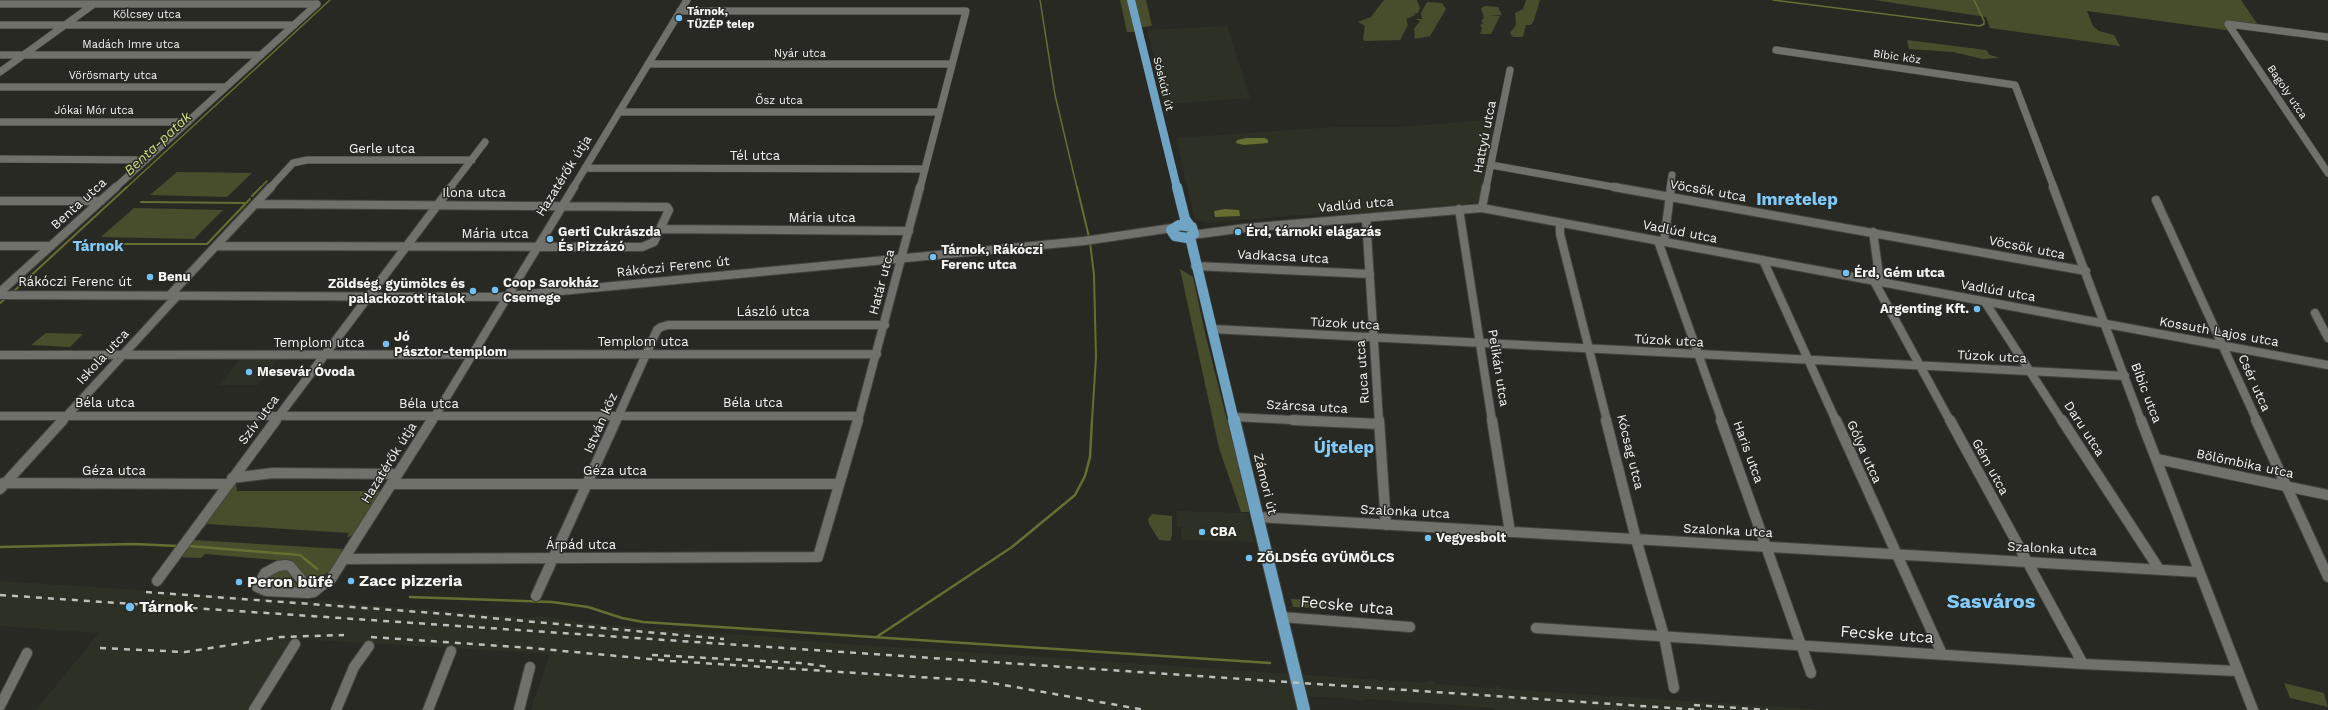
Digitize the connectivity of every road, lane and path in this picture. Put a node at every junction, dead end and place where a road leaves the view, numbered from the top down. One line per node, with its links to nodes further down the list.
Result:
1 (15, 0): 5 (street)
2 (687, 0): 7 (street, Hazatérők útja)
3 (1131, 0): 36 (main road, Sóskúti út)
4 (0, 4): 5 (street)
5 (9, 4): 6 (street)
6 (94, 4): 9 (street); 10 (street, Benta utca)
7 (680, 11): 16 (street, Hazatérők útja); 17 (street, Határ utca)
8 (0, 25): 9 (street, Kölcsey utca)
9 (65, 25): 10 (street, Kölcsey utca); 14 (street)
10 (294, 25): 15 (street, Benta utca)
11 (2328, 37): 35 (street, Bagoly utca)
12 (1776, 50): 20 (street, Bíbic köz)
13 (0, 55): 14 (street, Madách Imre utca)
14 (24, 55): 15 (street, Madách Imre utca); 19 (street)
15 (261, 55): 22 (street, Benta utca)
16 (648, 64): 17 (street, Nyár utca); 23 (street, Hazatérők útja)
17 (952, 64): 24 (street, Határ utca)
18 (1510, 70): 32 (street, Hattyú utca)
19 (0, 72)
20 (2015, 85): 63 (street, Bíbic utca)
21 (0, 87): 22 (street, Vörösmarty utca)
22 (225, 87): 26 (street, Benta utca)
23 (619, 112): 24 (street, Ősz utca); 33 (street, Hazatérők útja)
24 (939, 112): 34 (street, Határ utca)
25 (0, 122): 26 (street, Jókai Mór utca)
26 (188, 122): 29 (street, Benta utca)
27 (486, 142): 30 (street, Szív utca)
28 (0, 159): 29 (street)
29 (146, 160): 41 (street, Benta utca)
30 (472, 160): 31 (street, Gerle utca); 43 (street, Szív utca)
31 (294, 163): 42 (street, Iskola utca)
32 (1491, 165): 38 (street, Vöcsök utca); 45 (street, Hattyú utca)
33 (585, 168): 34 (street, Tél utca); 44 (street, Hazatérők útja)
34 (925, 169): 50 (street, Határ utca)
35 (2328, 173)
36 (1174, 174): 51 (main road, Sóskúti út); 52 (main road, Sóskúti út)
37 (1672, 174): 38 (street, Haris utca)
38 (1669, 197): 53 (street, Vöcsök utca); 54 (street, Haris utca)
39 (2156, 200): 79 (street, Csér utca)
40 (0, 201): 41 (street)
41 (101, 201): 56 (street, Benta utca)
42 (255, 204): 43 (street, Ilona utca); 57 (street, Iskola utca)
43 (436, 205): 44 (street, Ilona utca); 58 (street, Szív utca)
44 (561, 206): 49 (street, Ilona utca); 59 (street, Hazatérők útja)
45 (1482, 208): 46 (street, Vadlúd utca); 48 (street, Vadlúd utca)
46 (1459, 209): 47 (street, Vadlúd utca); 78 (street, Pelikán utca)
47 (1366, 218): 51 (street, Vadlúd utca); 64 (street, Ruca utca)
48 (1560, 222): 54 (street, Vadlúd utca); 80 (street, Kócsag utca)
49 (660, 229): 50 (street, Mária utca); 59 (street, Mária utca)
50 (909, 231): 60 (street, Határ utca)
51 (1191, 231): 52 (main road); 52 (main road); 62 (main road, Zámori út)
52 (1175, 232): 60 (street, Rákóczi Ferenc út); 62 (main road, Zámori út)
53 (1873, 232): 63 (street, Vöcsök utca); 65 (street, Gém utca)
54 (1661, 241): 61 (street, Vadlúd utca); 87 (street, Haris utca)
55 (0, 246): 56 (street)
56 (51, 246): 66 (street, Benta utca)
57 (216, 246): 58 (street, Mária utca); 67 (street, Iskola utca)
58 (406, 246): 59 (street, Mária utca); 68 (street, Szív utca)
59 (536, 246): 69 (street, Hazatérők útja)
60 (902, 258): 69 (street, Rákóczi Ferenc út); 72 (street, Határ utca)
61 (1763, 260): 65 (street, Vadlúd utca); 88 (street, Gólya utca)
62 (1195, 266): 64 (street, Vadkacsa utca); 75 (main road, Zámori út)
63 (2086, 271): 73 (street, Bíbic utca)
64 (1370, 274): 76 (street, Ruca utca)
65 (1877, 282): 70 (street, Vadlúd utca); 90 (street, Gém utca)
66 (0, 294): 67 (street, Rákóczi Ferenc út)
67 (173, 296): 68 (street, Rákóczi Ferenc út); 84 (street, Iskola utca)
68 (367, 296): 69 (street, Rákóczi Ferenc út); 85 (street, Szív utca)
69 (507, 296): 86 (street, Hazatérők útja)
70 (1986, 302): 73 (street, Vadlúd utca); 91 (street, Daru utca)
71 (2315, 313): 77 (street)
72 (885, 324): 74 (street, László utca); 81 (street, Határ utca)
73 (2106, 324): 79 (street, Kossuth Lajos utca); 92 (street, Bíbic utca)
74 (661, 327): 83 (street, István köz)
75 (1212, 329): 76 (street, Túzok utca); 99 (main road, Zámori út)
76 (1374, 338): 78 (street, Túzok utca); 100 (street, Ruca utca)
77 (2328, 338)
78 (1481, 344): 80 (street, Túzok utca); 112 (street, Pelikán utca)
79 (2222, 345): 89 (street, Kossuth Lajos utca); 108 (street, Csér utca)
80 (1591, 350): 87 (street, Túzok utca); 113 (street, Kócsag utca)
81 (877, 354): 83 (street, Templom utca); 96 (street, Határ utca)
82 (0, 355): 84 (street, Templom utca)
83 (646, 355): 86 (street, Templom utca); 98 (street, István köz)
84 (122, 356): 85 (street, Templom utca); 94 (street, Iskola utca)
85 (323, 356): 86 (street, Templom utca); 95 (street, Szív utca)
86 (470, 356): 97 (street, Hazatérők útja)
87 (1699, 356): 88 (street, Túzok utca); 114 (street, Haris utca)
88 (1809, 361): 90 (street, Túzok utca); 115 (street, Gólya utca)
89 (2328, 365)
90 (1920, 366): 91 (street, Túzok utca); 119 (street, Gém utca)
91 (2031, 371): 92 (street, Túzok utca); 120 (street, Daru utca)
92 (2125, 376): 101 (street, Bíbic utca)
93 (0, 416): 94 (street, Béla utca)
94 (67, 416): 95 (street, Béla utca); 107 (street, Iskola utca)
95 (278, 416): 97 (street, Béla utca); 103 (street, Szív utca)
96 (859, 416): 98 (street, Béla utca); 106 (street, Határ utca)
97 (434, 417): 98 (street, Béla utca); 102 (street, Hazatérők útja)
98 (618, 417): 105 (street, István köz)
99 (1233, 417): 100 (street, Szárcsa utca); 110 (main road, Zámori út)
100 (1379, 424): 111 (street, Ruca utca)
101 (2157, 459): 108 (street, Bölömbika utca); 121 (street, Bíbic utca)
102 (398, 474): 103 (street, Géza utca); 104 (street, Hazatérők útja)
103 (230, 481): 107 (street, Géza utca); 123 (street, Szív utca)
104 (391, 484): 105 (street, Géza utca); 118 (street, Hazatérők útja)
105 (588, 484): 106 (street, Géza utca); 117 (street, István köz)
106 (838, 484): 116 (street, Határ utca)
107 (2, 485)
108 (2287, 487): 109 (street, Bölömbika utca); 122 (street, Csér utca)
109 (2328, 495)
110 (1257, 517): 111 (street, Szalonka utca); 126 (main road, Zámori út)
111 (1386, 525): 112 (street, Szalonka utca)
112 (1510, 532): 113 (street, Szalonka utca)
113 (1636, 539): 114 (street, Szalonka utca); 129 (street, Kócsag utca)
114 (1767, 547): 115 (street, Szalonka utca); 132 (street, Haris utca)
115 (1896, 554): 119 (street, Szalonka utca); 135 (street, Gólya utca)
116 (818, 557): 117 (street, Árpád utca)
117 (554, 559): 118 (street, Árpád utca); 125 (street, István köz)
118 (344, 560): 124 (street, Hazatérők útja)
119 (2027, 562): 120 (street, Szalonka utca); 136 (street, Gém utca)
120 (2159, 570): 121 (street, Szalonka utca)
121 (2198, 572): 138 (street, Bíbic utca)
122 (2328, 577)
123 (157, 581)
124 (320, 587): 124 (street)
125 (536, 596)
126 (1282, 617): 127 (street, Fecske utca); 146 (main road, Zámori út)
127 (1410, 627)
128 (1536, 628): 129 (street, Fecske utca)
129 (1664, 636): 132 (street, Fecske utca); 140 (street, Kócsag utca)
130 (295, 644): 142 (street)
131 (369, 646): 143 (street)
132 (1802, 646): 135 (street, Fecske utca); 139 (street, Haris utca)
133 (451, 651): 144 (street)
134 (27, 653): 141 (street)
135 (1942, 654): 136 (street, Fecske utca)
136 (2083, 664): 138 (street, Fecske utca)
137 (530, 667): 145 (street)
138 (2237, 671): 147 (street, Bíbic utca)
139 (1811, 673)
140 (1674, 688)
141 (0, 706)
142 (254, 710)
143 (336, 710)
144 (428, 710)
145 (519, 710)
146 (1304, 710)
147 (2253, 710)

